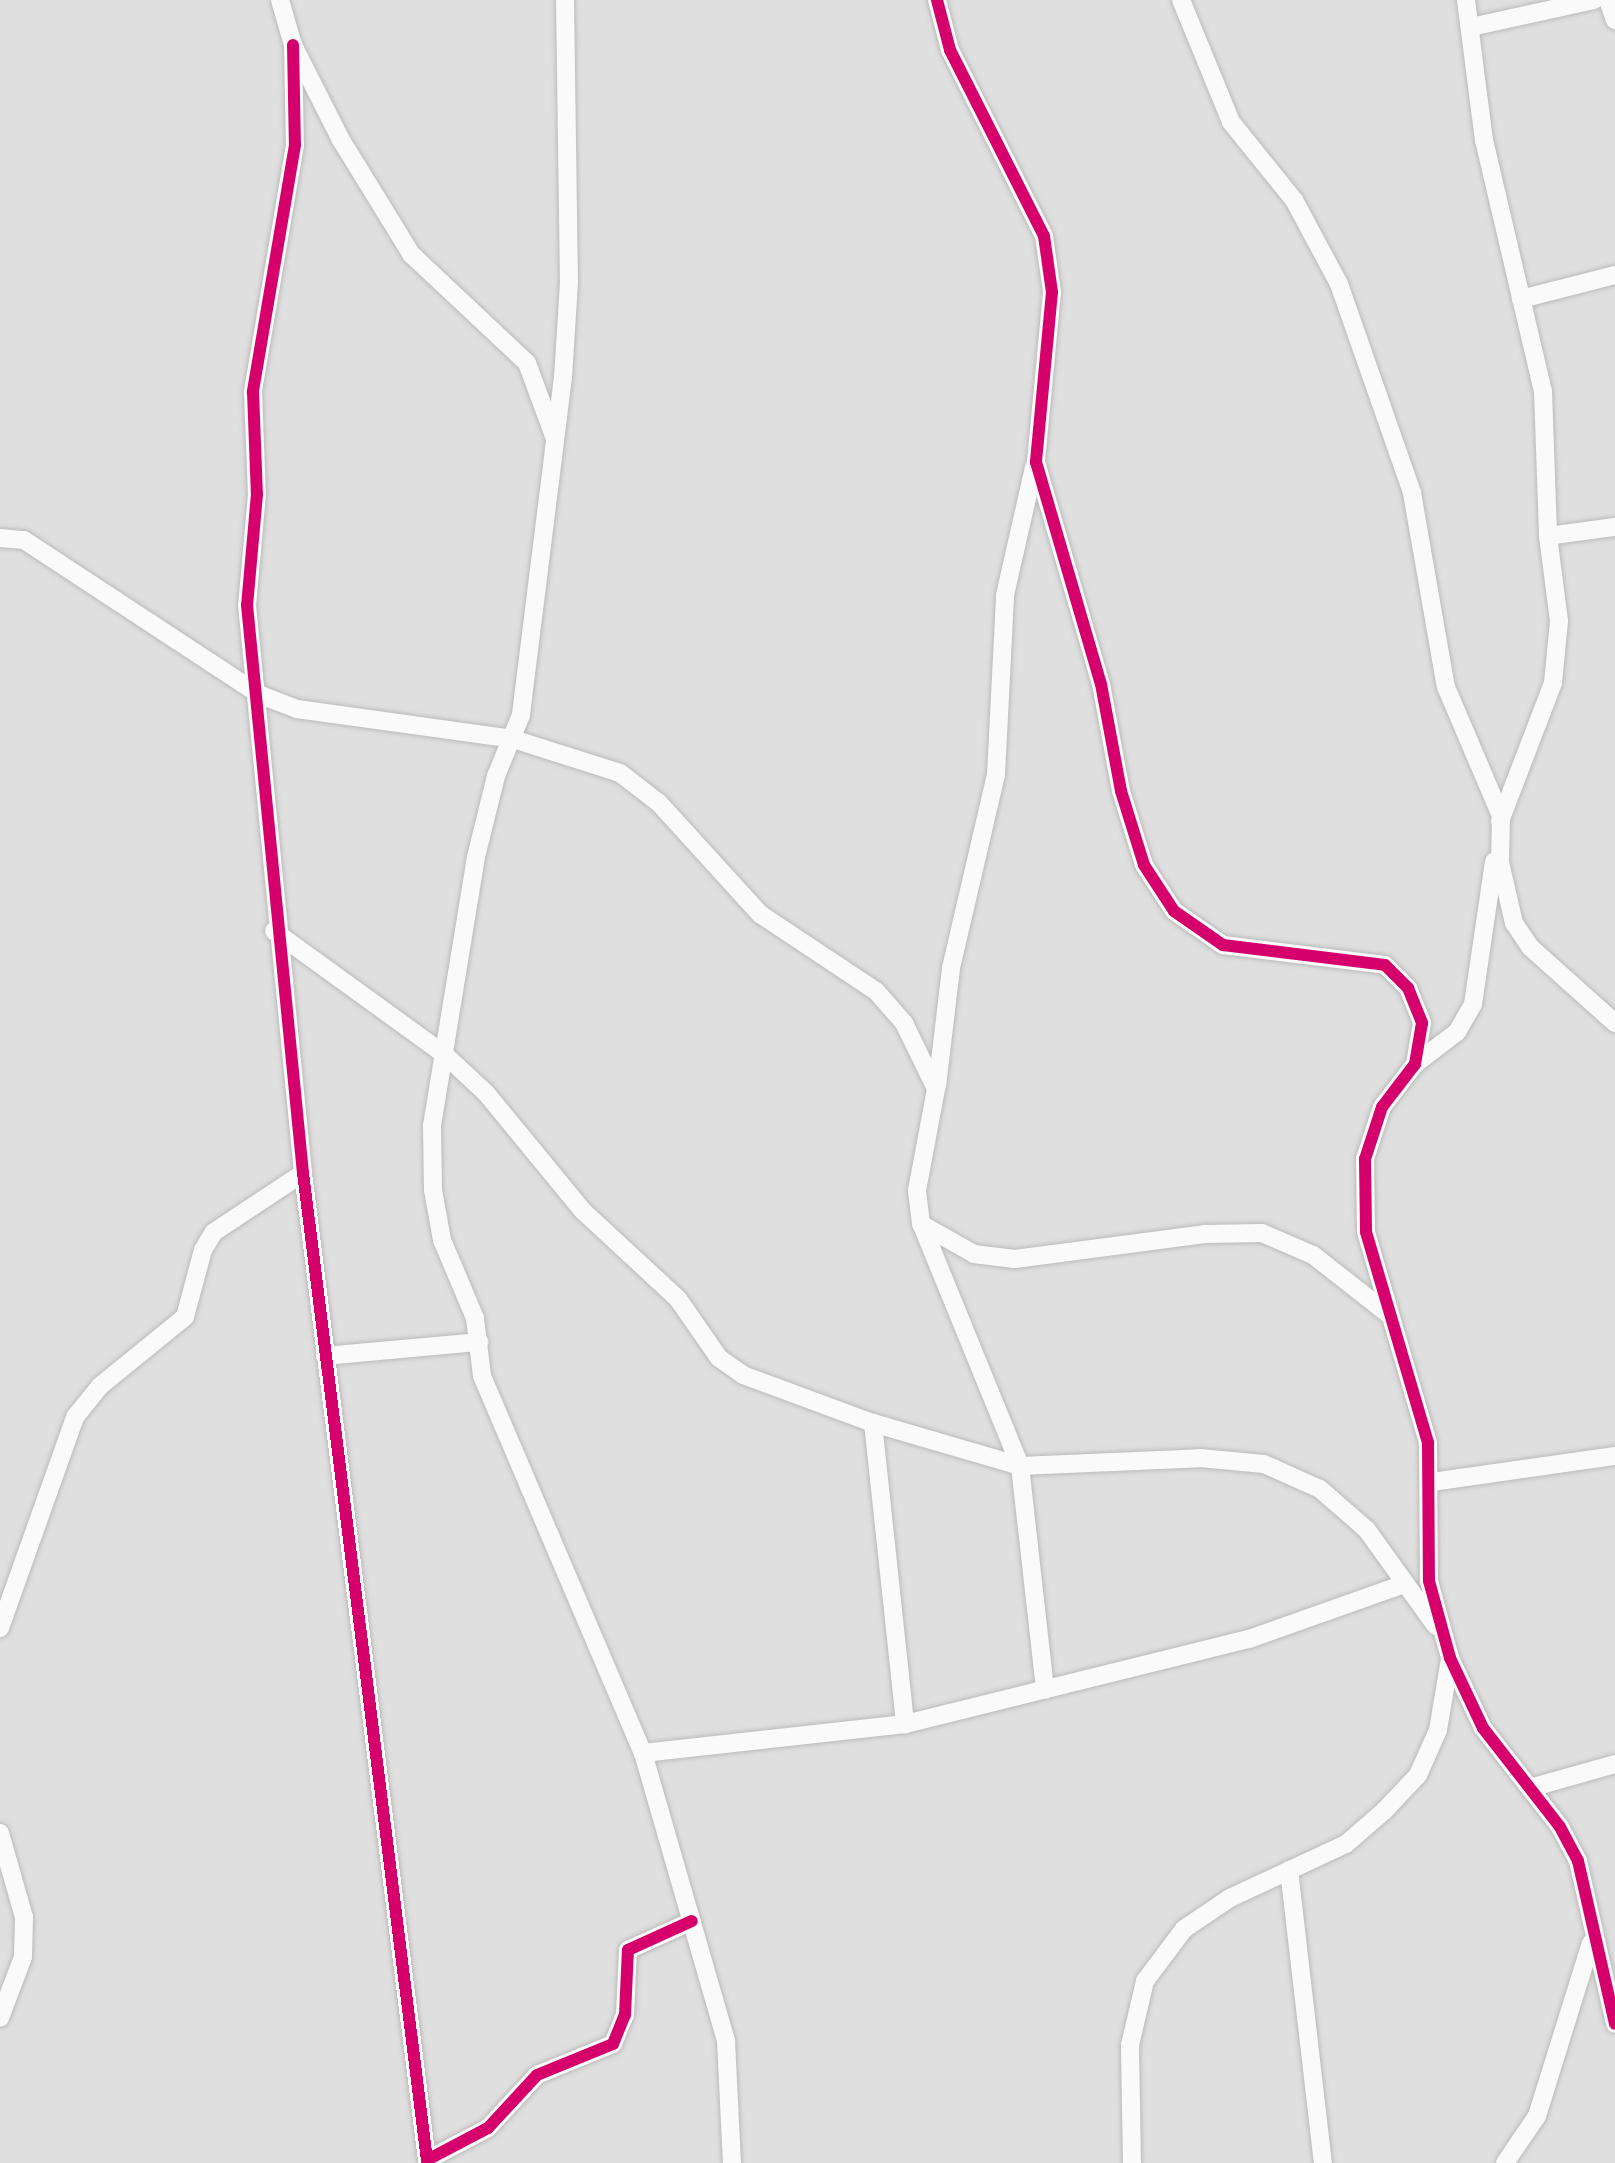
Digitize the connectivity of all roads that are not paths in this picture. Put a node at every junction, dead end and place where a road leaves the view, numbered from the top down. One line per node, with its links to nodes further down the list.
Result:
1 (280, 0): 10 (street)
2 (566, 0): 13 (street)
3 (937, 0): 14 (street)
4 (1181, 0): 20 (street)
5 (1466, 0): 9 (street)
6 (1594, 0): 9 (street)
7 (1608, 0): 8 (street)
8 (1615, 20)
9 (1471, 26): 12 (street)
10 (293, 46): 13 (street); 18 (street)
11 (1615, 275): 12 (street)
12 (1521, 299): 16 (street)
13 (556, 443): 19 (street)
14 (1036, 462): 24 (street); 25 (street)
15 (1615, 527): 16 (street)
16 (1548, 536): 20 (street)
17 (0, 538): 18 (street)
18 (258, 694): 19 (street); 21 (street)
19 (513, 739): 23 (street); 25 (street)
20 (1501, 816): 22 (street); 24 (street)
21 (274, 931): 23 (street); 26 (street)
22 (1615, 1023)
23 (444, 1054): 29 (street); 31 (street)
24 (1415, 1064): 28 (street)
25 (936, 1090): 27 (street)
26 (302, 1174): 30 (street); 36 (street)
27 (921, 1224): 28 (street); 33 (street)
28 (1387, 1314): 34 (street)
29 (479, 1342): 30 (street); 41 (street)
30 (325, 1356): 46 (street)
31 (873, 1424): 33 (street); 40 (street)
32 (1615, 1456): 34 (street)
33 (1020, 1466): 35 (street); 39 (street)
34 (1432, 1482): 37 (street)
35 (1404, 1584): 37 (street); 39 (street)
36 (0, 1628)
37 (1440, 1630): 38 (street)
38 (1450, 1658): 43 (street); 45 (street)
39 (1046, 1690): 40 (street)
40 (905, 1724): 41 (street)
41 (643, 1753): 46 (street)
42 (1615, 1764): 43 (street)
43 (1530, 1788): 47 (street)
44 (0, 1832): 48 (street)
45 (1289, 1870): 51 (street); 52 (street)
46 (692, 1921): 50 (street)
47 (1592, 1943): 49 (street); 53 (street)
48 (0, 2018)
49 (1615, 2024)
50 (732, 2163)
51 (1132, 2163)
52 (1322, 2163)
53 (1505, 2163)

